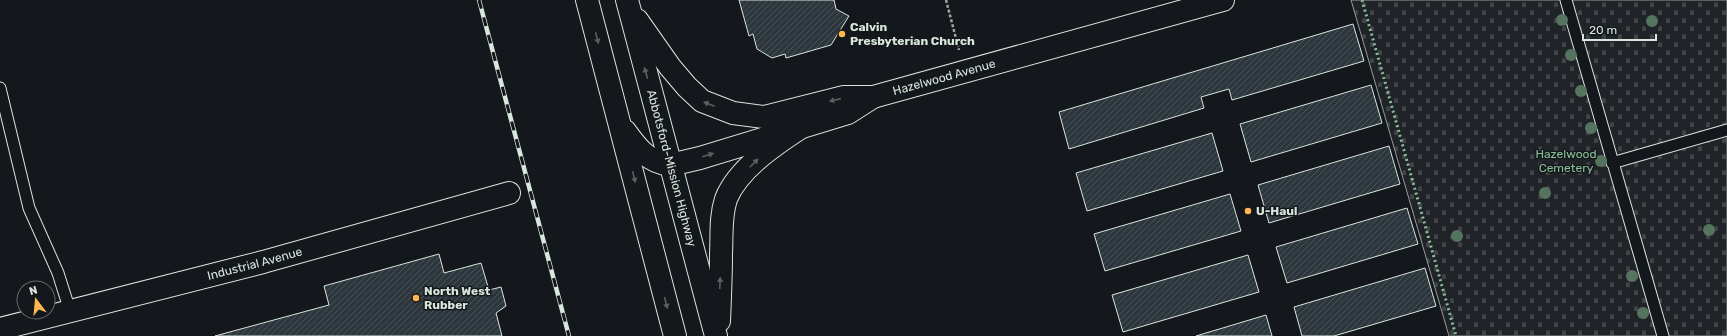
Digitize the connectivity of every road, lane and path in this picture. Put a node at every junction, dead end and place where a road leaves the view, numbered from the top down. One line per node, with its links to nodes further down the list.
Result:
1 (587, 0): 9 (main road, one-way to 9)
2 (946, 0): 6 (path)
3 (1223, 0): 8 (main road, Hazelwood Avenue)
4 (1566, 0): 12 (lane)
5 (628, 4): 8 (main road, one-way to 5); 13 (main road, Abbotsford-Mission Highway, one-way to 5)
6 (961, 57)
7 (0, 88): 15 (lane)
8 (874, 97): 10 (main road, Hazelwood Avenue)
9 (621, 125): 13 (main road); 17 (main road, one-way to 17)
10 (800, 128): 13 (main road, Hazelwood Avenue, one-way to 10); 18 (main road, one-way to 10)
11 (1727, 130): 12 (lane)
12 (1612, 163): 19 (lane)
13 (670, 165): 18 (main road, Abbotsford-Mission Highway)
14 (509, 193): 15 (main road, Industrial Avenue)
15 (70, 311): 16 (main road, Industrial Avenue)
16 (0, 330)
17 (675, 336)
18 (717, 336)
19 (1662, 336)

